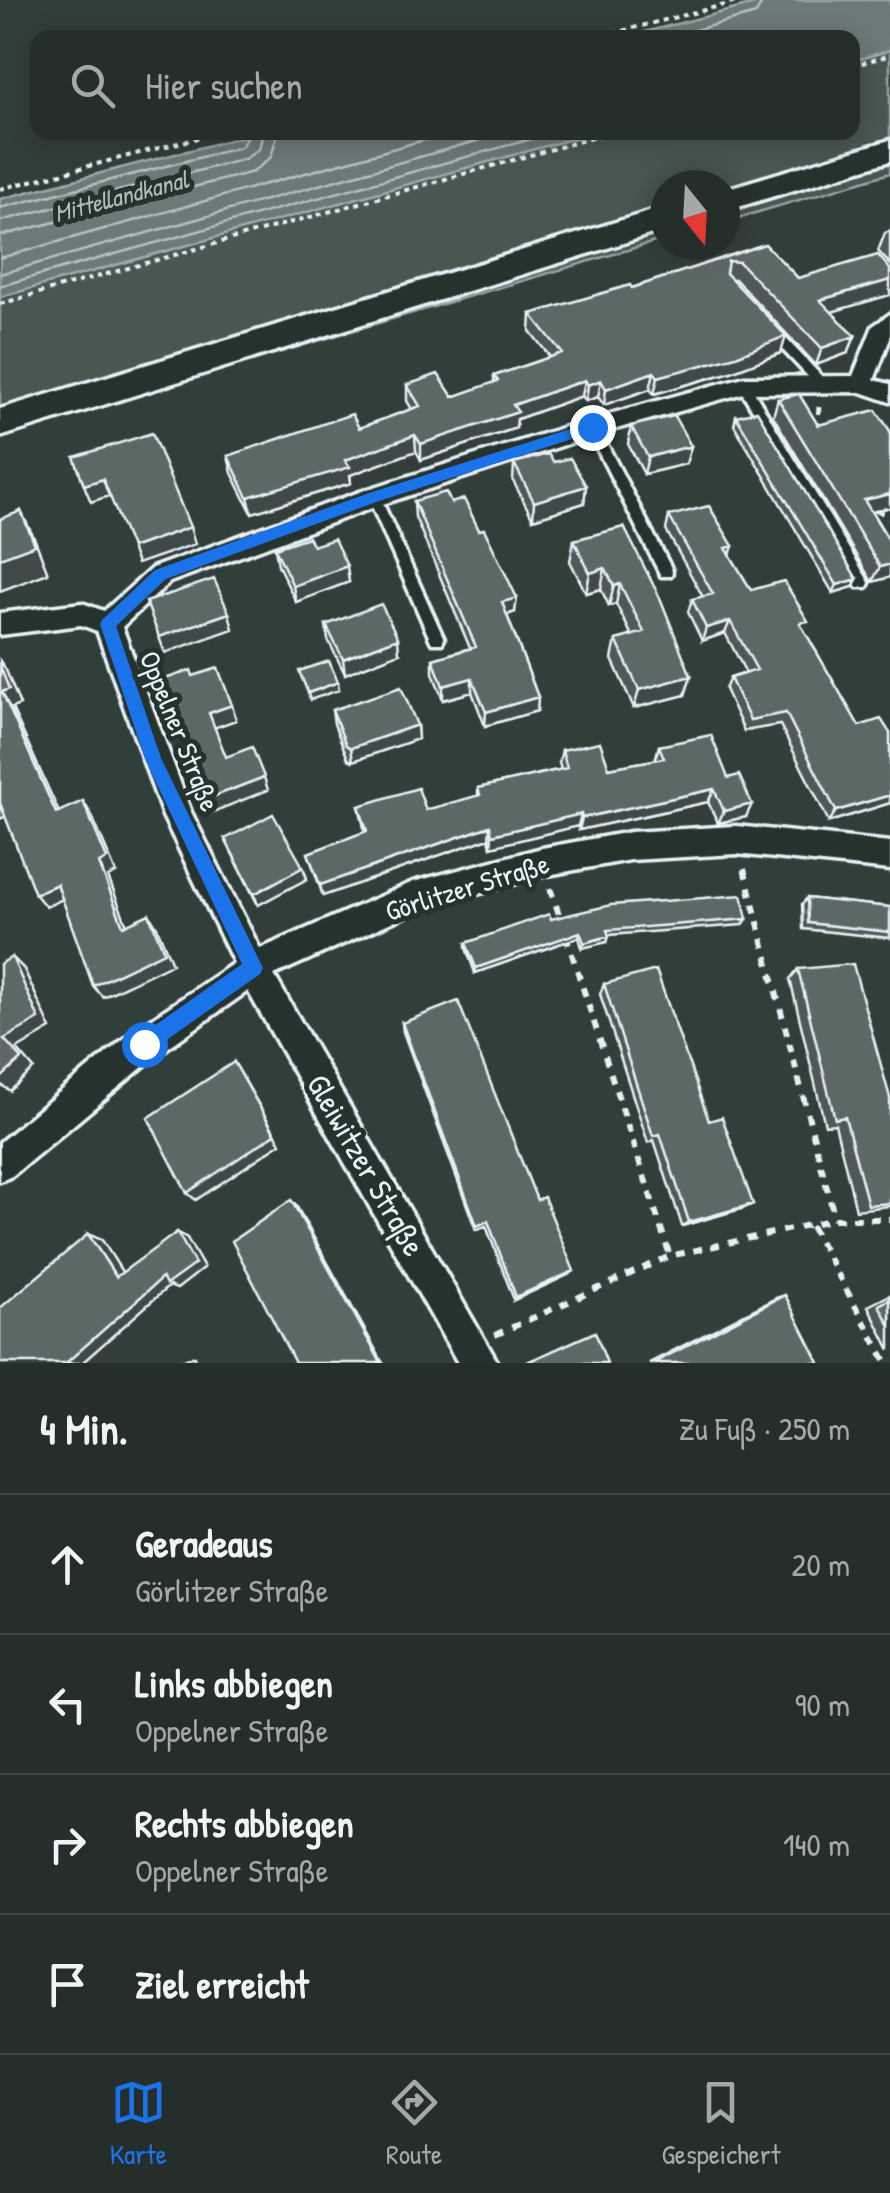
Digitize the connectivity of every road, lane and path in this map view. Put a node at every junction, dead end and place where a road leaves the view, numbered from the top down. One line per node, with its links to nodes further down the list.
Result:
1 (744, 0): 2 (path)
2 (626, 30)
3 (890, 55): 4 (path)
4 (860, 64)
5 (191, 140): 8 (path)
6 (585, 140): 11 (path)
7 (890, 150): 9 (main road)
8 (0, 190)
9 (740, 195)
10 (650, 223): 18 (main road)
11 (0, 304)
12 (755, 314): 14 (lane)
13 (890, 322): 15 (street)
14 (822, 384): 15 (street); 16 (street); 20 (path)
15 (861, 384): 17 (street)
16 (744, 385): 19 (street); 25 (lane)
17 (890, 392)
18 (0, 423)
19 (592, 427): 21 (street); 24 (lane)
20 (824, 445)
21 (374, 497): 27 (street); 28 (lane)
22 (871, 506): 23 (path)
23 (890, 518)
24 (666, 572)
25 (862, 583)
26 (0, 624): 27 (street)
27 (108, 624): 32 (street, Oppelner Straße)
28 (438, 638)
29 (736, 840): 30 (street, Görlitzer Straße); 31 (street, Görlitzer Straße); 34 (path)
30 (890, 856)
31 (542, 862): 32 (street, Görlitzer Straße); 37 (path)
32 (254, 968): 33 (street, Görlitzer Straße); 38 (street, Gleiwitzer Straße)
33 (0, 1164)
34 (835, 1219): 35 (path); 36 (path)
35 (890, 1219)
36 (810, 1225): 37 (path); 39 (path)
37 (670, 1256): 38 (path)
38 (474, 1354)
39 (887, 1363)

